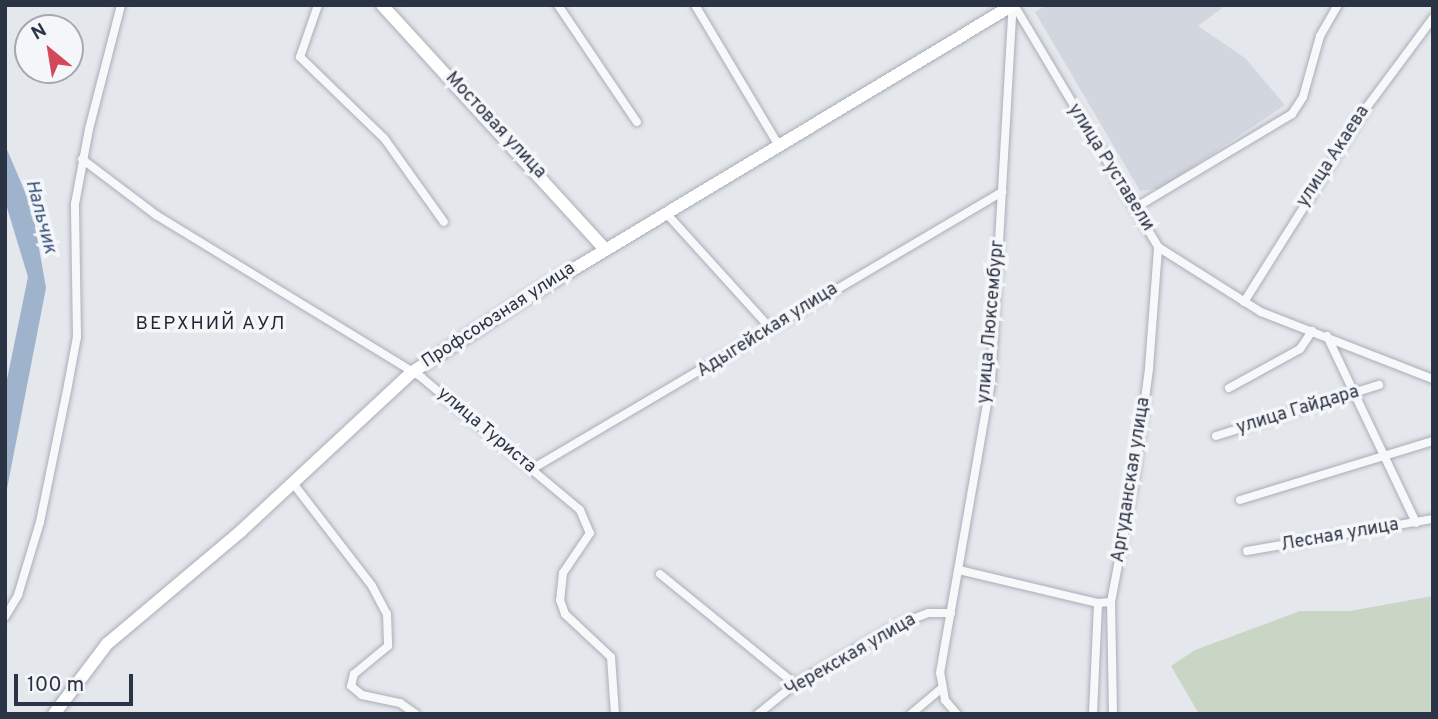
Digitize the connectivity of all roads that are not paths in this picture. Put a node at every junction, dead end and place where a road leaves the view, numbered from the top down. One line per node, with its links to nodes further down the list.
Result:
1 (121, 5): 11 (street)
2 (318, 5): 15 (street)
3 (382, 5): 17 (street, Мостовая улица)
4 (558, 5): 9 (street)
5 (695, 5): 10 (street)
6 (1013, 5): 10 (street, Профсоюзная улица); 12 (street, улица Люксембург); 13 (street, улица Руставели)
7 (1338, 5): 13 (street)
8 (1433, 19): 18 (street, улица Акаева)
9 (637, 122)
10 (779, 146): 14 (street, Профсоюзная улица)
11 (82, 159): 22 (street, улица Туриста); 41 (street)
12 (1002, 192): 19 (street, Адыгейская улица); 36 (street, улица Люксембург)
13 (1135, 208): 16 (street, улица Руставели)
14 (666, 213): 17 (street, Профсоюзная улица); 19 (street)
15 (444, 222)
16 (1158, 247): 18 (street, улица Руставели); 38 (street, Аргуданская улица)
17 (606, 249): 22 (street, Профсоюзная улица)
18 (1244, 302): 20 (street, улица Руставели)
19 (771, 329): 30 (street, Адыгейская улица)
20 (1312, 331): 21 (street, улица Руставели); 25 (street)
21 (1327, 336): 23 (street, улица Руставели); 26 (street)
22 (411, 373): 30 (street, улица Туриста); 31 (street, Профсоюзная улица)
23 (1433, 379)
24 (1379, 385): 26 (street, улица Гайдара)
25 (1229, 388)
26 (1356, 393): 27 (street, улица Гайдара); 29 (street)
27 (1216, 436)
28 (1433, 441): 29 (street)
29 (1385, 454): 32 (street); 34 (street)
30 (532, 469): 46 (street, улица Туриста)
31 (292, 482): 44 (street, Профсоюзная улица); 45 (street)
32 (1240, 500)
33 (1433, 519): 34 (street, Лесная улица)
34 (1416, 523): 35 (street, Лесная улица)
35 (1247, 551)
36 (959, 570): 39 (street); 40 (street, улица Люксембург)
37 (660, 575): 42 (street)
38 (1111, 602): 39 (street); 51 (street, Аргуданская улица)
39 (1098, 603): 50 (street)
40 (951, 613): 42 (street, Черекская улица); 43 (street, улица Люксембург)
41 (5, 617)
42 (795, 684): 47 (street, Черекская улица)
43 (942, 688): 48 (street); 49 (street)
44 (54, 714)
45 (416, 714)
46 (615, 714)
47 (758, 714)
48 (911, 714)
49 (957, 714)
50 (1093, 714)
51 (1113, 714)

